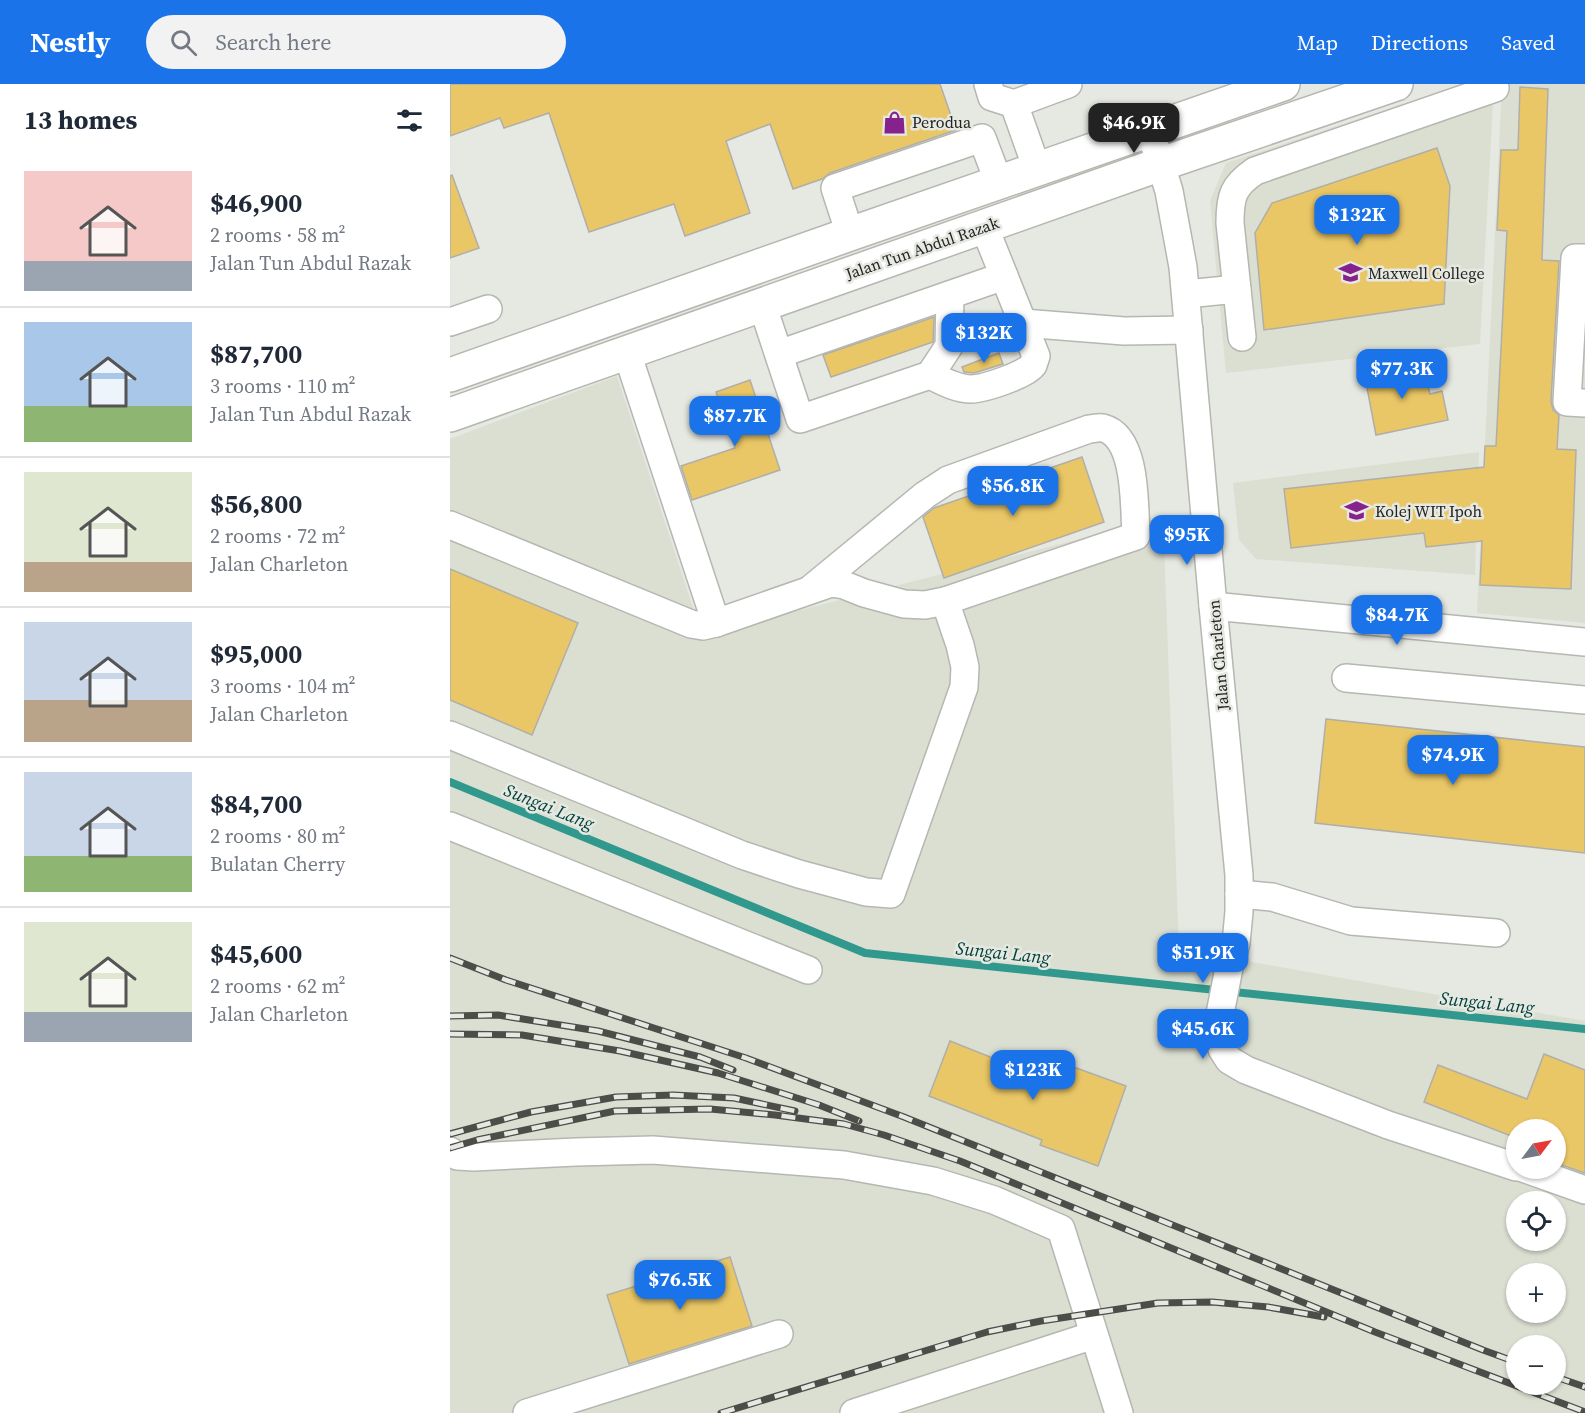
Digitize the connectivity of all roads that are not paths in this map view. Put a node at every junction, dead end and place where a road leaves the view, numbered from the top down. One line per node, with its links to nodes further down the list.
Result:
1 (988, 84): 6 (street)
2 (1068, 84): 6 (street)
3 (1283, 84): 7 (main road)
4 (1391, 85): 8 (main road, Jalan Tun Abdul Razak)
5 (1495, 88): 15 (street)
6 (1014, 104): 9 (street)
7 (1150, 130): 8 (street, Jalan Charleton); 9 (main road)
8 (1161, 164): 11 (main road, Jalan Tun Abdul Razak); 16 (street, Jalan Charleton)
9 (1037, 169): 10 (main road)
10 (999, 183): 12 (main road); 12 (street)
11 (984, 226): 14 (street); 18 (main road, Jalan Tun Abdul Razak)
12 (850, 234): 26 (main road)
13 (1585, 258): 28 (street)
14 (1004, 276): 17 (street); 21 (street)
15 (1237, 289): 16 (street); 23 (street)
16 (1186, 294): 22 (street, Jalan Charleton)
17 (950, 295): 25 (street); 27 (street)
18 (762, 304): 24 (main road, Jalan Tun Abdul Razak); 25 (street)
19 (488, 309): 20 (street)
20 (450, 321)
21 (1023, 323): 22 (street); 27 (street)
22 (1189, 330): 33 (street, Jalan Charleton)
23 (1242, 337)
24 (627, 353): 29 (main road, Jalan Tun Abdul Razak); 34 (street)
25 (778, 354): 27 (street)
26 (450, 375)
27 (930, 375)
28 (1585, 403)
29 (450, 416)
30 (450, 525): 34 (street)
31 (810, 590): 32 (street); 32 (street); 34 (street)
32 (945, 601): 38 (street)
33 (1213, 606): 35 (street); 40 (street, Jalan Charleton)
34 (716, 623)
35 (1585, 642)
36 (1346, 678): 37 (street)
37 (1585, 700)
38 (450, 735)
39 (450, 826): 42 (street)
40 (1239, 894): 41 (street); 44 (street, Jalan Charleton)
41 (1496, 933)
42 (808, 970)
43 (450, 1151): 48 (street)
44 (1506, 1164)
45 (1554, 1179): 46 (street)
46 (1585, 1190)
47 (779, 1334): 49 (street)
48 (1094, 1335): 50 (street); 51 (street)
49 (527, 1413)
50 (854, 1413)
51 (1119, 1413)

